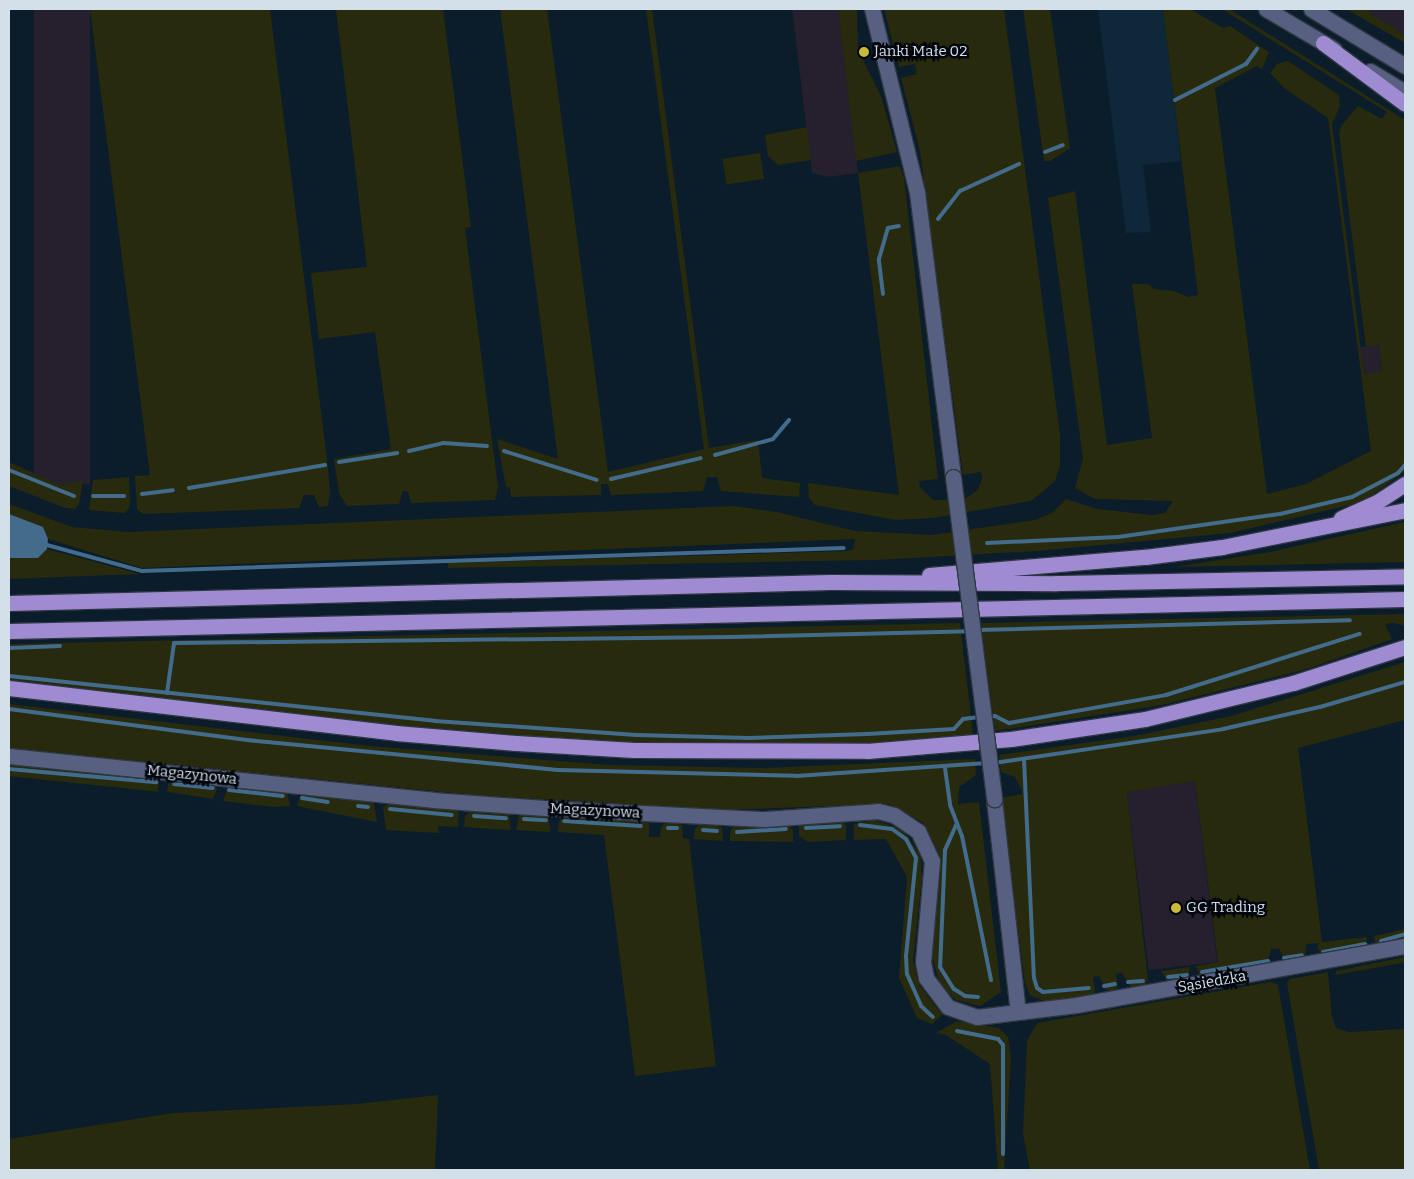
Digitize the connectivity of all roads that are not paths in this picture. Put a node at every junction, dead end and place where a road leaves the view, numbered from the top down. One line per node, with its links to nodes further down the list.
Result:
1 (872, 9): 20 (street, bridge)
2 (1266, 9): 4 (street)
3 (1311, 9): 5 (street)
4 (1323, 43): 6 (street); 7 (highway)
5 (1405, 66)
6 (1405, 92)
7 (1405, 104)
8 (1405, 484): 10 (highway)
9 (1405, 510): 10 (highway)
10 (1280, 537): 12 (highway)
11 (1405, 576): 12 (highway)
12 (830, 582): 14 (highway)
13 (1405, 599): 15 (highway)
14 (9, 603)
15 (9, 631)
16 (1405, 647): 17 (highway)
17 (9, 688)
18 (9, 756): 20 (street, Magazynowa)
19 (1405, 946): 20 (street, Sąsiedzka)
20 (1018, 1012)

